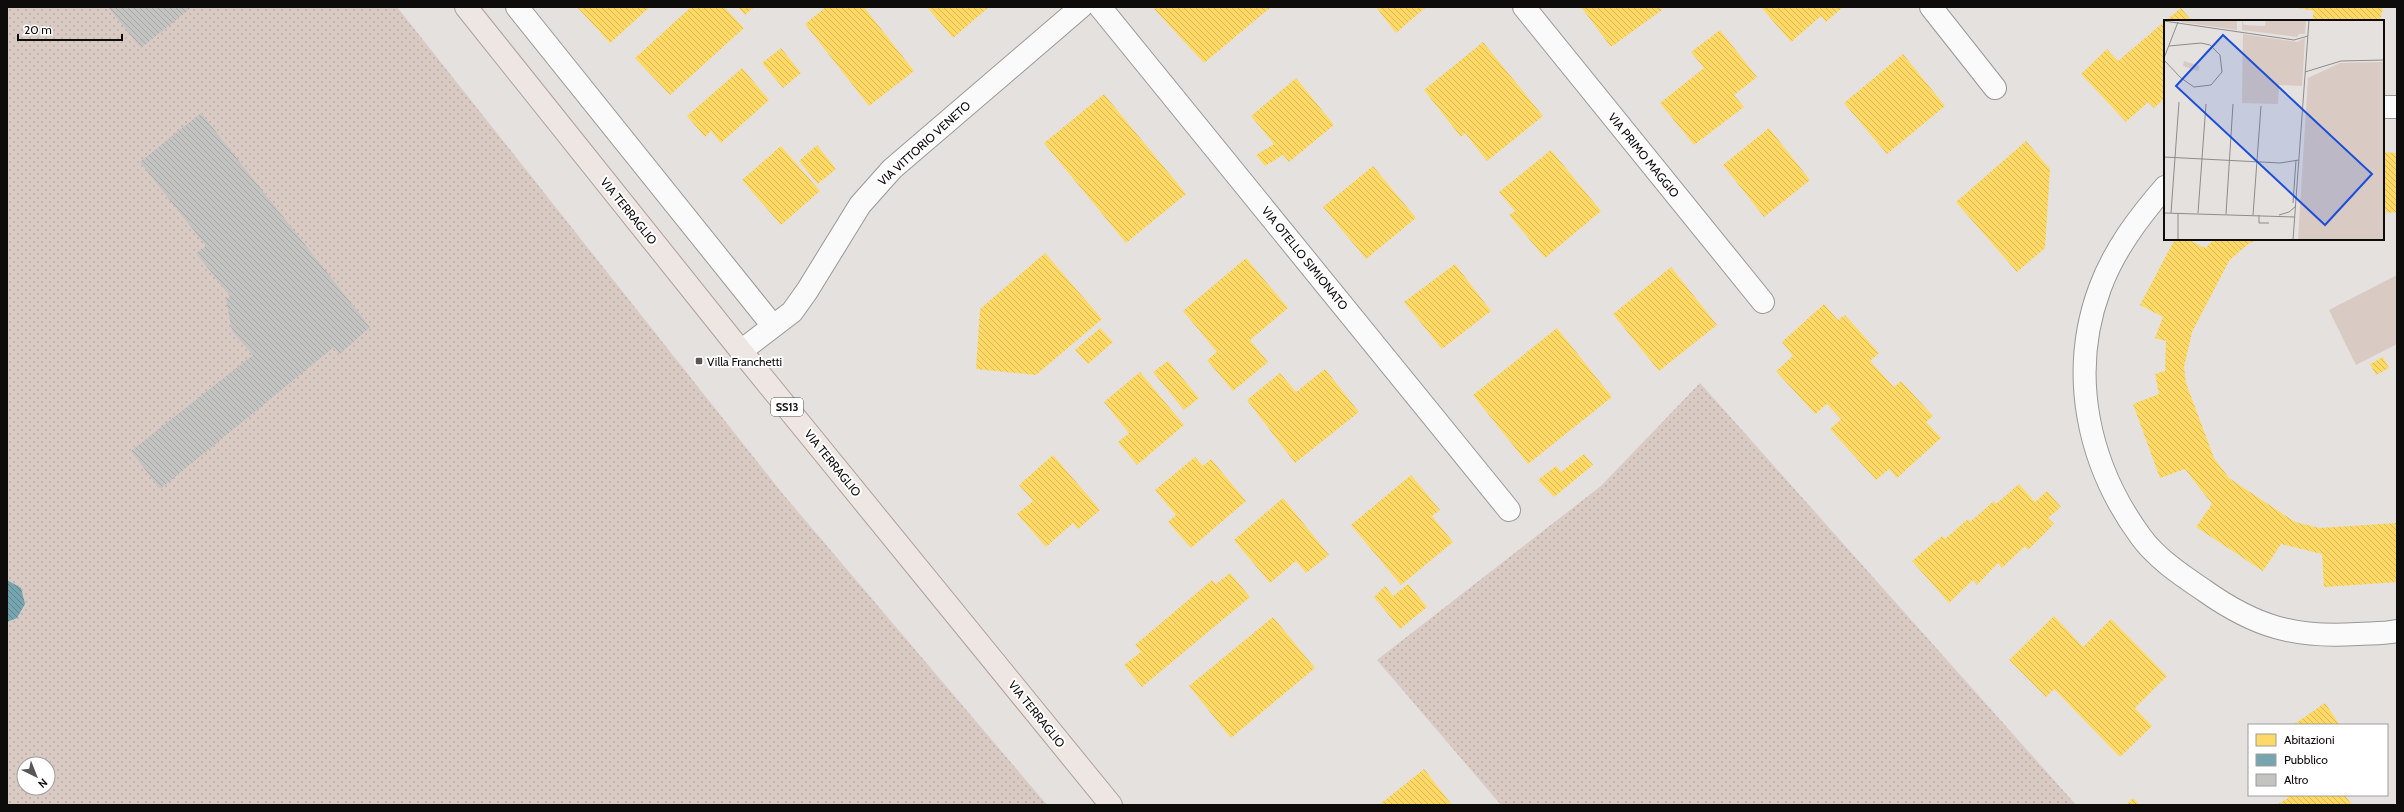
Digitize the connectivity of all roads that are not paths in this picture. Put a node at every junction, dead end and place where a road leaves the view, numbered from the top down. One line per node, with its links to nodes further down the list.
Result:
1 (466, 7): 13 (main road, VIA TERRAGLIO / SS13)
2 (517, 7): 12 (street)
3 (1081, 7): 12 (street, VIA VITTORIO VENETO)
4 (1100, 7): 14 (street, VIA OTELLO SIMIONATO)
5 (1524, 7): 11 (street, VIA PRIMO MAGGIO)
6 (1931, 7): 7 (street)
7 (1995, 88)
8 (2384, 107): 9 (street)
9 (2397, 107)
10 (2164, 188): 15 (street)
11 (1763, 302)
12 (773, 326): 13 (street, VIA VITTORIO VENETO)
13 (741, 351): 16 (main road, VIA TERRAGLIO / SS13)
14 (1509, 510)
15 (2397, 631)
16 (1111, 805)

